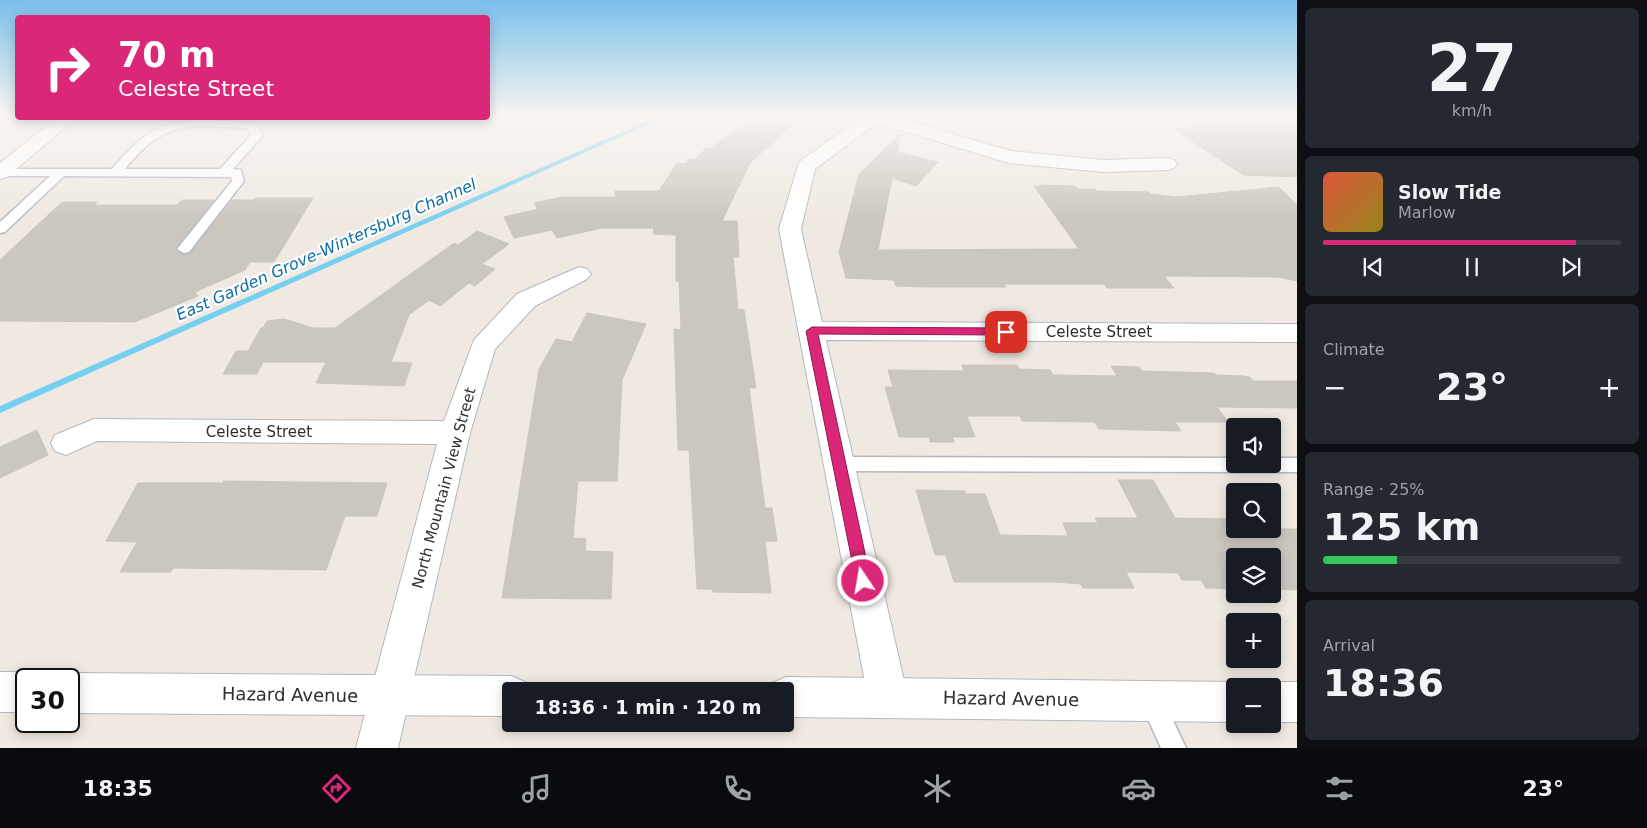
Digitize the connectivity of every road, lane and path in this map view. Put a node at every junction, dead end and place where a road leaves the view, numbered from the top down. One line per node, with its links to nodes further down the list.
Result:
1 (26, 151): 7 (street)
2 (137, 151): 9 (lane)
3 (242, 151): 10 (lane)
4 (827, 151): 14 (street)
5 (989, 151): 6 (street)
6 (1167, 164)
7 (0, 172): 8 (lane)
8 (61, 172): 9 (lane); 11 (lane)
9 (116, 172): 10 (lane)
10 (223, 173): 12 (lane)
11 (0, 228)
12 (184, 249)
13 (579, 274): 16 (street, North Mountain View Street)
14 (812, 331): 15 (street, Celeste Street); 18 (street)
15 (1297, 333)
16 (455, 433): 17 (street, Celeste Street); 23 (street, North Mountain View Street)
17 (66, 443)
18 (839, 464): 19 (lane); 26 (street)
19 (1297, 465)
20 (0, 692): 21 (street)
21 (15, 692)
22 (80, 693): 23 (street, Hazard Avenue)
23 (390, 696): 24 (street, Hazard Avenue); 31 (street, North Mountain View Street)
24 (502, 696)
25 (794, 697): 26 (street, Hazard Avenue)
26 (888, 698): 27 (street, Hazard Avenue)
27 (1152, 701): 28 (street, Hazard Avenue); 32 (lane)
28 (1226, 702)
29 (1281, 702): 30 (street)
30 (1297, 702)
31 (377, 748)
32 (1174, 748)

